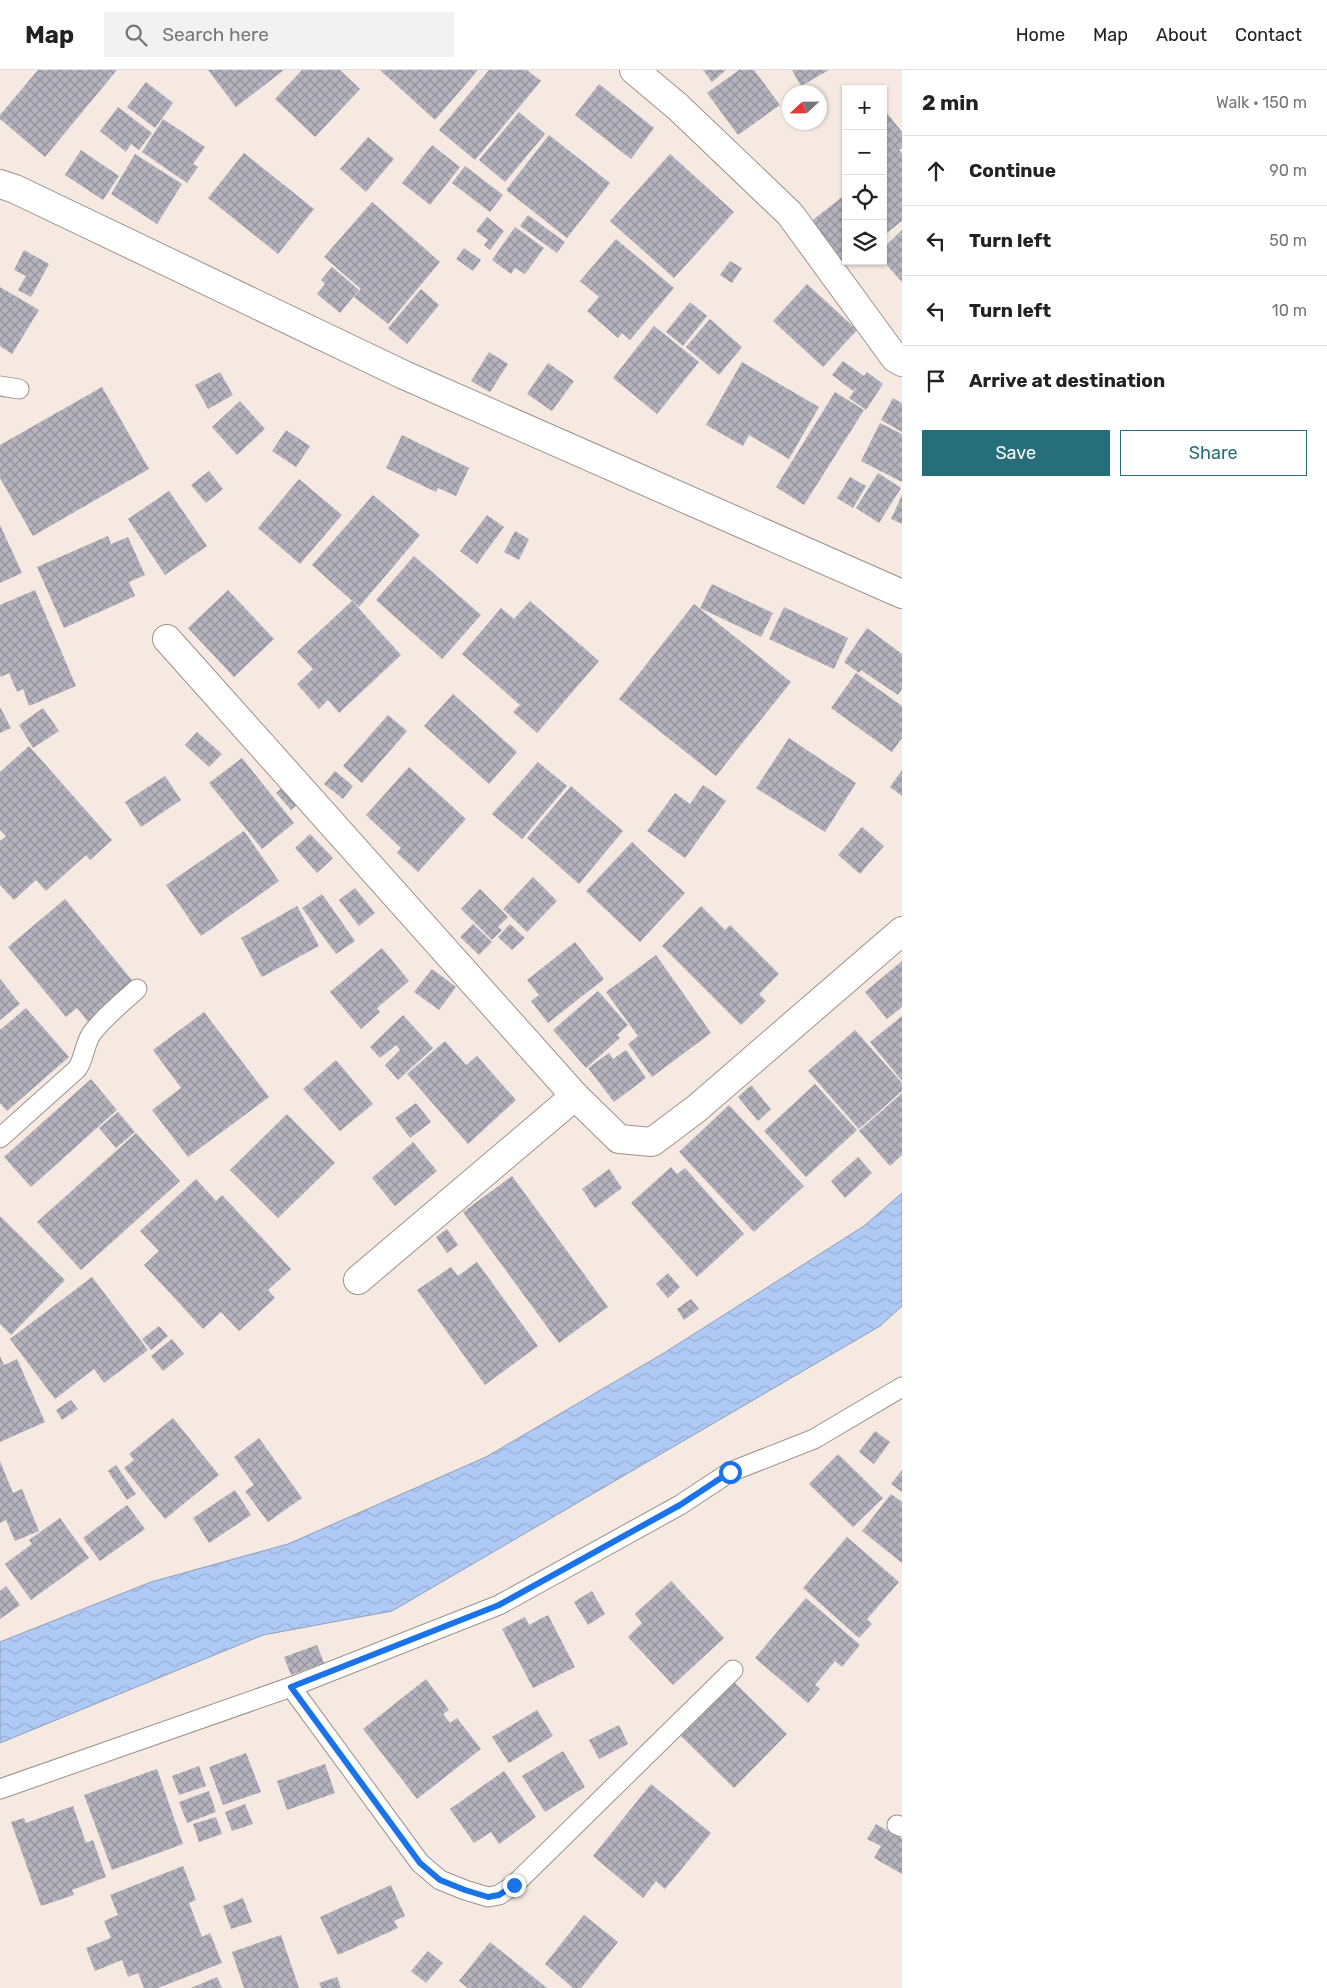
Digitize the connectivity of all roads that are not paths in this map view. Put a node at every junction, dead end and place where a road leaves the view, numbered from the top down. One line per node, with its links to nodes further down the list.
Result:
1 (634, 70): 3 (street)
2 (0, 184): 6 (street)
3 (902, 362)
4 (0, 386): 5 (lane)
5 (19, 389)
6 (902, 594)
7 (167, 639): 10 (street)
8 (902, 931): 10 (street)
9 (137, 989): 11 (lane)
10 (575, 1096): 12 (street)
11 (0, 1138)
12 (358, 1280)
13 (902, 1387): 15 (lane)
14 (733, 1670): 15 (lane)
15 (291, 1687): 16 (lane)
16 (0, 1789)

